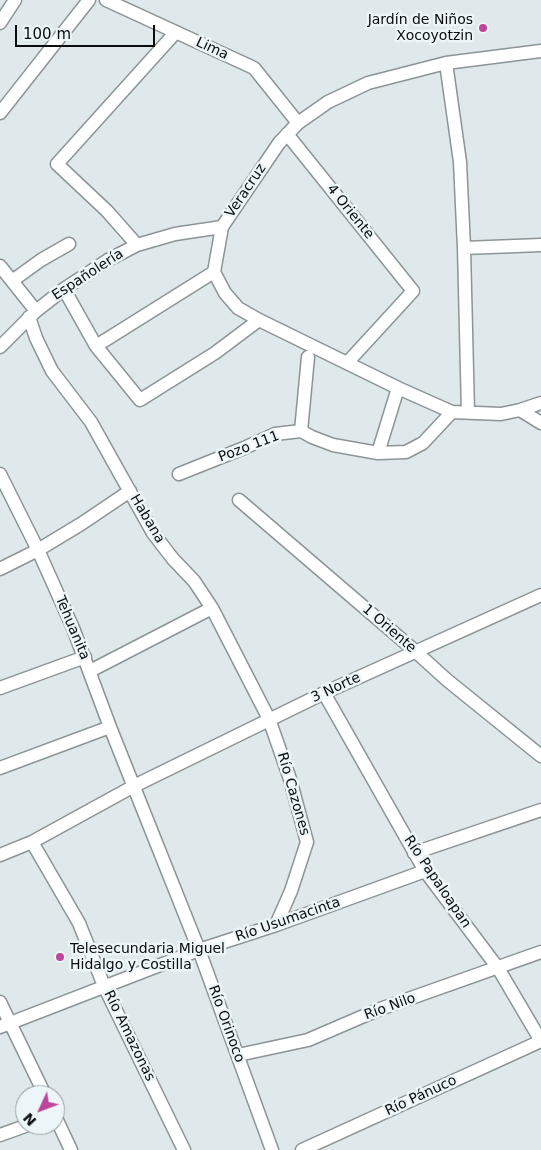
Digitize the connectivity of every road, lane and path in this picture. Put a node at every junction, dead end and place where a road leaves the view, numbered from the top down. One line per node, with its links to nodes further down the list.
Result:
1 (15, 0): 4 (street)
2 (89, 0): 8 (street)
3 (106, 0): 5 (street, Lima)
4 (0, 23)
5 (176, 32): 9 (street, Lima); 13 (street)
6 (541, 51): 7 (street, Veracruz)
7 (446, 62): 9 (street, Veracruz); 15 (street)
8 (0, 113)
9 (298, 123): 10 (street, Veracruz)
10 (287, 134): 11 (street, Veracruz); 25 (street, 4 Oriente)
11 (222, 227): 13 (street, Españolería); 17 (street, Veracruz)
12 (69, 244): 18 (street)
13 (137, 245): 19 (street, Españolería)
14 (541, 246): 15 (street)
15 (464, 248): 30 (street)
16 (0, 266): 18 (street, Habana)
17 (214, 272): 21 (street); 23 (street)
18 (12, 281): 20 (street, Habana)
19 (64, 289): 20 (street, Españolería); 23 (street)
20 (32, 314): 22 (street, Españolería); 36 (street, Habana)
21 (259, 320): 23 (street); 25 (street)
22 (0, 346)
23 (96, 346)
24 (308, 357): 32 (street)
25 (346, 363): 26 (street)
26 (398, 388): 29 (street); 33 (street)
27 (541, 402): 28 (street)
28 (520, 410): 30 (street); 31 (street)
29 (452, 412): 30 (street); 33 (street)
30 (468, 412)
31 (541, 423)
32 (301, 431): 33 (street); 35 (street, Pozo 111)
33 (378, 453)
34 (0, 474): 38 (street, Tehuanita)
35 (179, 474)
36 (130, 490): 38 (street); 41 (street, Habana)
37 (239, 500): 42 (street, 1 Oriente)
38 (38, 550): 39 (street); 43 (street, Tehuanita)
39 (0, 569)
40 (541, 595): 42 (street, 3 Norte)
41 (212, 608): 44 (street); 47 (street, Habana)
42 (415, 652): 46 (street, 3 Norte); 49 (street, 1 Oriente)
43 (85, 657): 44 (street, Tehuanita); 45 (street)
44 (90, 671): 48 (street, Tehuanita)
45 (0, 688)
46 (324, 693): 47 (street, 3 Norte); 54 (street, Río Papaloapan)
47 (269, 719): 51 (street, 3 Norte); 57 (street, Río Cazones)
48 (110, 726): 50 (street); 51 (street, Tehuanita)
49 (541, 756)
50 (0, 768)
51 (134, 786): 53 (street, 3 Norte); 58 (street, Río Orinoco)
52 (541, 810): 54 (street)
53 (32, 842): 55 (street, 3 Norte); 61 (street, Río Amazonas)
54 (414, 853): 56 (street, Río Papaloapan)
55 (0, 856)
56 (426, 871): 57 (street, Río Usumacinta); 60 (street, Río Papaloapan)
57 (276, 925): 58 (street, Río Usumacinta)
58 (199, 950): 61 (street, Río Usumacinta); 65 (street, Río Orinoco)
59 (541, 952): 60 (street, Río Nilo)
60 (498, 968): 64 (street, Río Papaloapan); 65 (street, Río Nilo)
61 (104, 986): 63 (street, Río Usumacinta); 71 (street, Río Amazonas)
62 (0, 1002): 63 (street)
63 (5, 1026): 66 (street)
64 (541, 1041): 73 (street, Río Pánuco)
65 (238, 1055): 72 (street, Río Orinoco)
66 (39, 1085)
67 (15, 1130): 68 (street)
68 (0, 1135)
69 (64, 1135): 70 (street)
70 (71, 1150)
71 (184, 1150)
72 (272, 1150)
73 (302, 1150)

